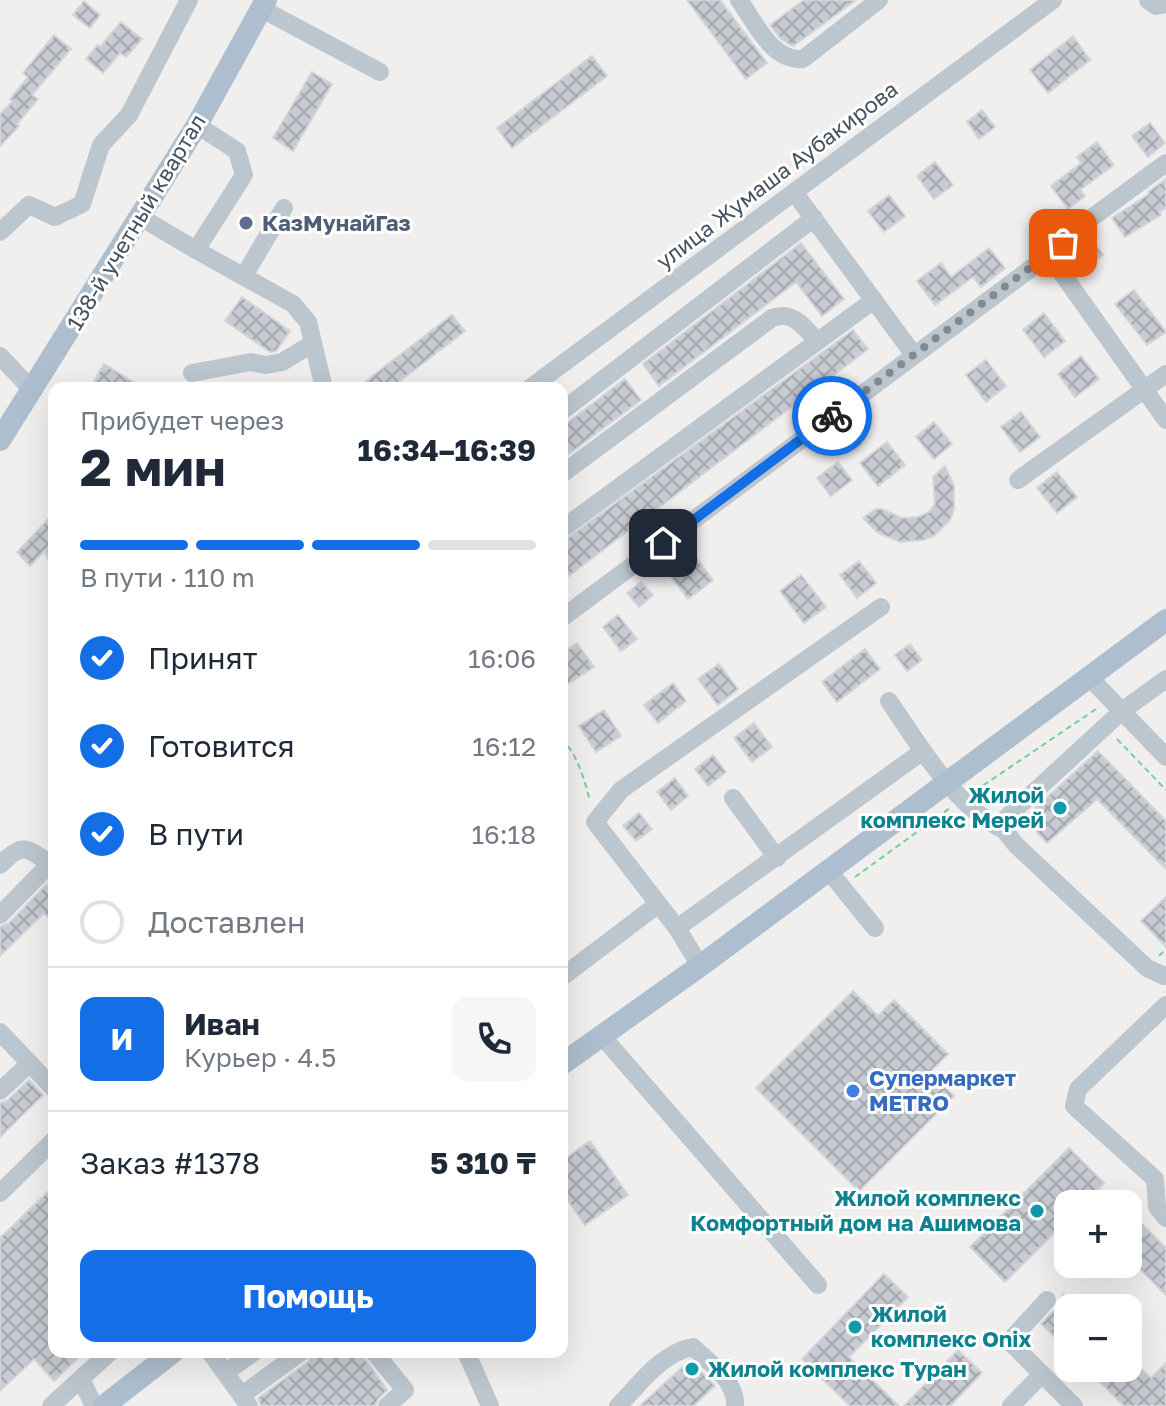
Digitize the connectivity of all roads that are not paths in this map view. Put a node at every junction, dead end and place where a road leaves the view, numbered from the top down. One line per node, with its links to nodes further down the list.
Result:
1 (189, 0): 15 (street)
2 (739, 0): 3 (street)
3 (879, 0)
4 (1053, 0): 11 (street, улица Жумаша Аубакирова)
5 (1148, 0): 7 (street)
6 (264, 4): 8 (street); 9 (main road, 138-й учетный квартал)
7 (1166, 4)
8 (380, 72)
9 (197, 125): 13 (main road, 138-й учетный квартал); 16 (street)
10 (1166, 163): 17 (street)
11 (794, 192): 14 (street); 27 (street, улица Жумаша Аубакирова)
12 (284, 208): 18 (street)
13 (140, 217): 16 (street); 28 (main road, 138-й учетный квартал)
14 (814, 218): 19 (street); 30 (street)
15 (0, 232)
16 (196, 250): 18 (street)
17 (1049, 255): 22 (street); 29 (street)
18 (244, 276): 21 (street)
19 (874, 300): 20 (street); 22 (street)
20 (817, 341): 33 (street); 35 (street)
21 (312, 344): 24 (street); 26 (street)
22 (914, 355): 37 (street)
23 (0, 356): 28 (street)
24 (192, 373)
25 (1166, 374): 29 (street)
26 (322, 382)
27 (538, 382)
28 (33, 391): 32 (main road, 138-й учетный квартал)
29 (1145, 391): 31 (street); 34 (street)
30 (568, 406)
31 (1166, 420)
32 (0, 440)
33 (568, 470)
34 (1018, 480)
35 (568, 525)
36 (881, 607): 53 (street)
37 (568, 614)
38 (1166, 620): 39 (main road)
39 (1089, 677): 42 (street); 45 (main road)
40 (1166, 679): 42 (street)
41 (889, 701): 43 (street)
42 (1122, 711): 44 (street); 47 (street)
43 (923, 751): 45 (street); 48 (street)
44 (1166, 757)
45 (947, 783): 47 (street); 52 (main road)
46 (733, 798): 48 (street)
47 (1004, 830): 59 (street)
48 (777, 858): 55 (street)
49 (48, 864): 50 (street)
50 (0, 865)
51 (48, 870): 54 (street)
52 (828, 870): 56 (street); 57 (main road)
53 (657, 905): 55 (street); 58 (street)
54 (0, 915)
55 (677, 928): 57 (street)
56 (875, 928)
57 (700, 966): 62 (main road)
58 (568, 972)
59 (1166, 975)
60 (1166, 1005): 68 (street)
61 (0, 1032): 64 (street)
62 (601, 1035): 63 (main road); 71 (street)
63 (568, 1060)
64 (30, 1063): 65 (street); 66 (street)
65 (48, 1082)
66 (0, 1091)
67 (48, 1146): 69 (street)
68 (1160, 1174): 70 (street)
69 (0, 1193)
70 (1166, 1218)
71 (818, 1285)
72 (1047, 1300): 81 (street)
73 (104, 1358): 82 (street)
74 (165, 1358): 86 (main road)
75 (215, 1358): 80 (street)
76 (246, 1358): 80 (street)
77 (294, 1358): 83 (street)
78 (379, 1358): 87 (street)
79 (469, 1358): 88 (street)
80 (226, 1372): 83 (street)
81 (1042, 1374): 91 (street); 92 (street)
82 (81, 1379): 84 (street); 85 (street)
83 (246, 1401)
84 (51, 1406)
85 (94, 1406)
86 (104, 1406)
87 (387, 1406)
88 (490, 1406)
89 (618, 1406): 90 (street)
90 (735, 1406)
91 (1011, 1406)
92 (1074, 1406)

